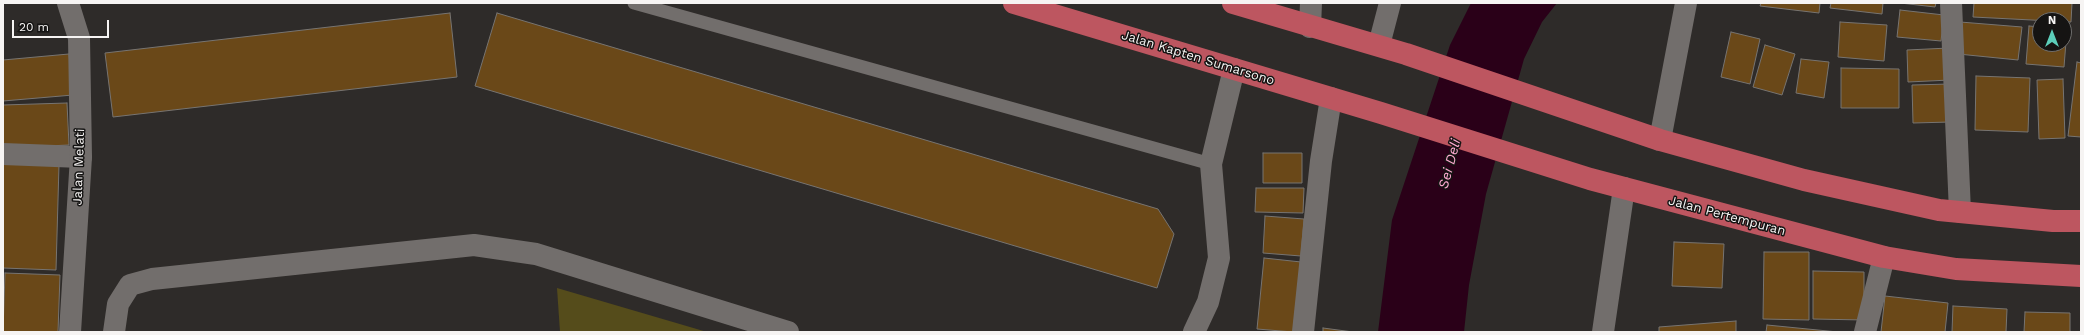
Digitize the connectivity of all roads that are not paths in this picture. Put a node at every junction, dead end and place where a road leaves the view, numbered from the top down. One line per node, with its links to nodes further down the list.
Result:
1 (68, 3): 16 (street, Jalan Melati)
2 (634, 3): 17 (lane)
3 (1014, 3): 11 (highway, Jalan Kapten Sumarsono)
4 (1233, 3): 9 (highway)
5 (1311, 3): 9 (street)
6 (1390, 3): 10 (street)
7 (1686, 3): 14 (street)
8 (1951, 3): 19 (street)
9 (1310, 27): 10 (highway)
10 (1379, 45): 14 (highway)
11 (1234, 69): 12 (highway, Jalan Kapten Sumarsono); 17 (street)
12 (1331, 98): 13 (highway, Jalan Kapten Sumarsono); 27 (street)
13 (1381, 112): 18 (highway, Jalan Pertempuran)
14 (1660, 140): 19 (highway)
15 (3, 154): 16 (street)
16 (81, 157): 23 (street, Jalan Melati)
17 (1211, 164): 26 (street)
18 (1624, 188): 21 (highway, Jalan Pertempuran); 28 (street)
19 (1960, 212): 20 (highway)
20 (2081, 221)
21 (1884, 257): 22 (highway, Jalan Pertempuran); 29 (street)
22 (2081, 276)
23 (70, 332)
24 (114, 332): 25 (street)
25 (788, 332)
26 (1194, 332)
27 (1303, 332)
28 (1603, 332)
29 (1865, 332)

